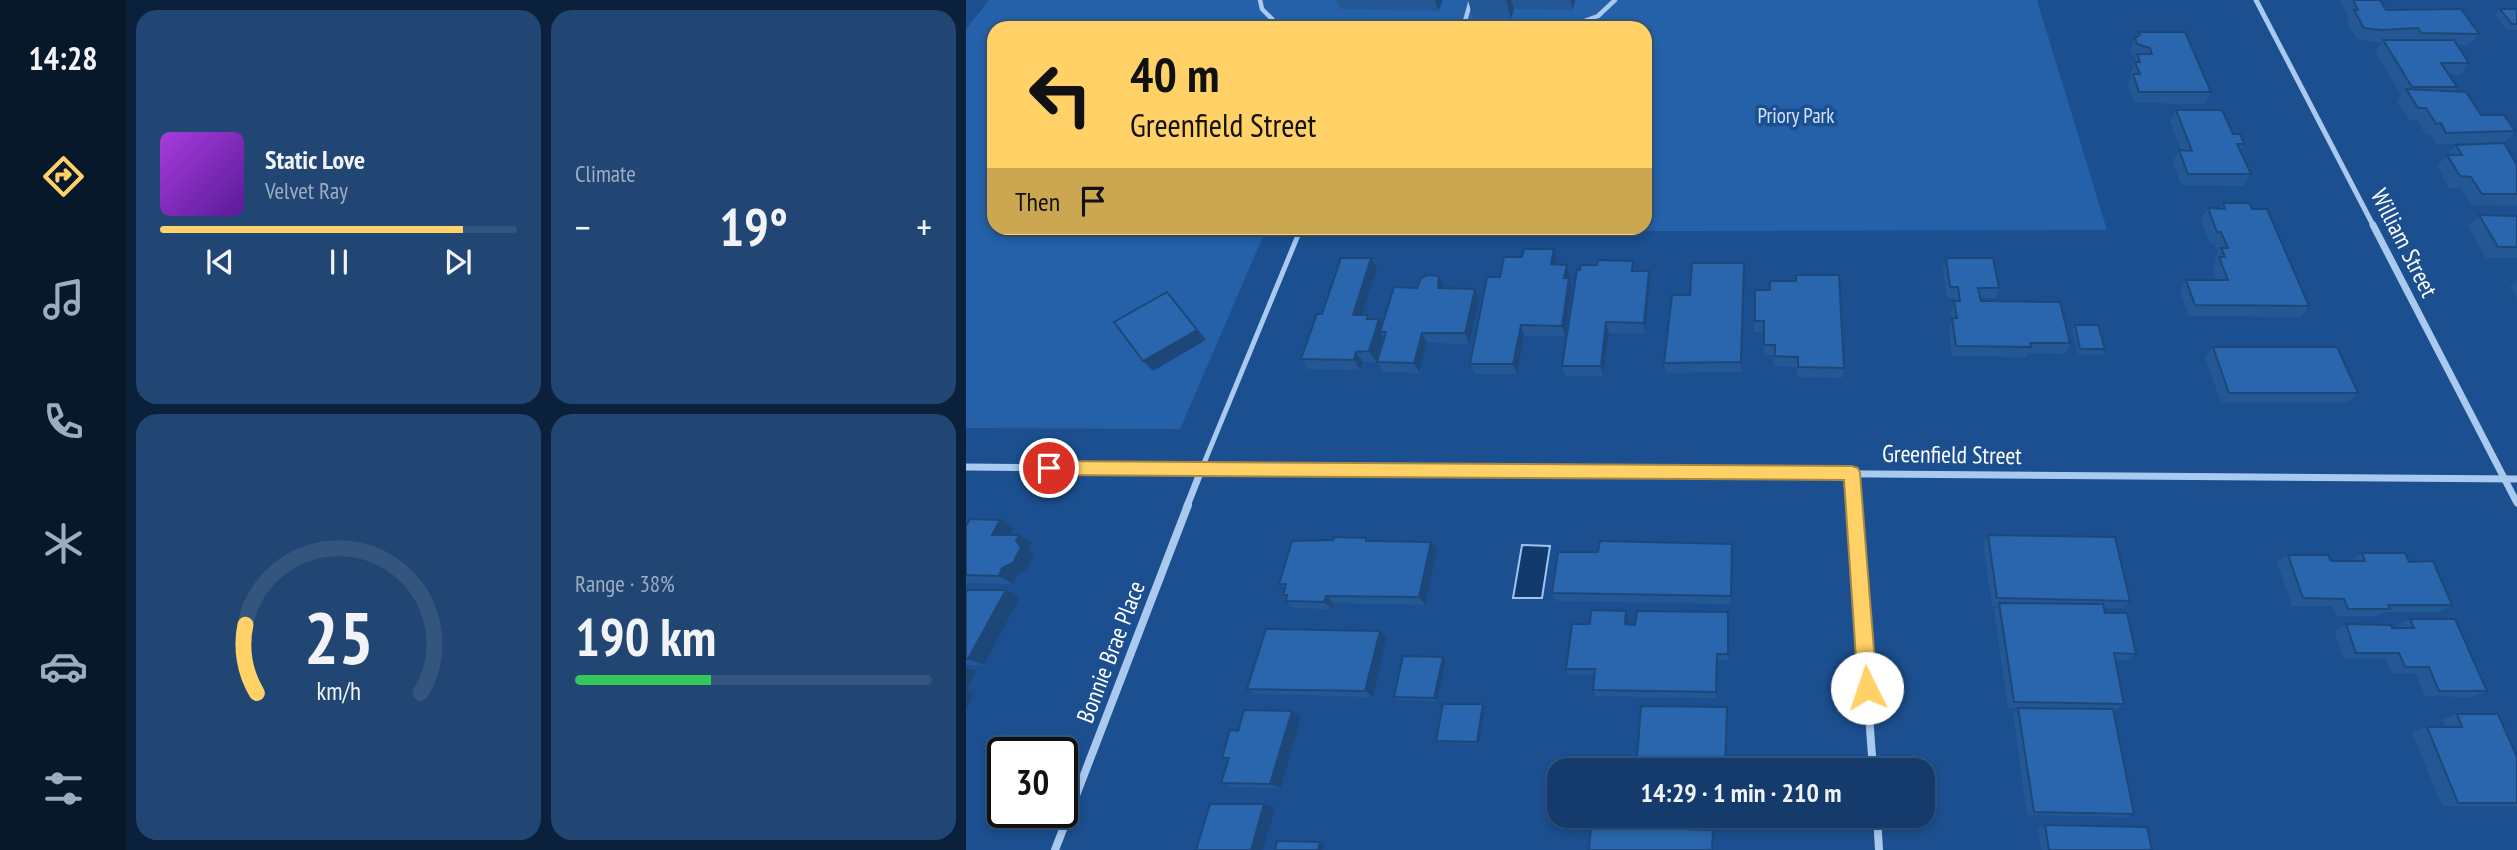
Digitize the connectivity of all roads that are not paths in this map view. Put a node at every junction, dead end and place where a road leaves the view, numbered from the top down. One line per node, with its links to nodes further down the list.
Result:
1 (1260, 0): 5 (lane)
2 (1471, 0): 6 (lane)
3 (1615, 0): 7 (lane)
4 (2256, 0): 12 (street, William Street)
5 (1274, 21)
6 (1465, 21)
7 (1584, 21)
8 (1298, 235): 10 (lane)
9 (966, 467): 10 (street, Greenfield Street)
10 (1202, 468): 11 (street, Greenfield Street); 17 (street, Bonnie Brae Place)
11 (1852, 473): 12 (street, Greenfield Street); 15 (street)
12 (2504, 479): 13 (street, Greenfield Street); 14 (street, William Street)
13 (2517, 479)
14 (2517, 503)
15 (1872, 758)
16 (1878, 828): 18 (street)
17 (1055, 850)
18 (1879, 850)

